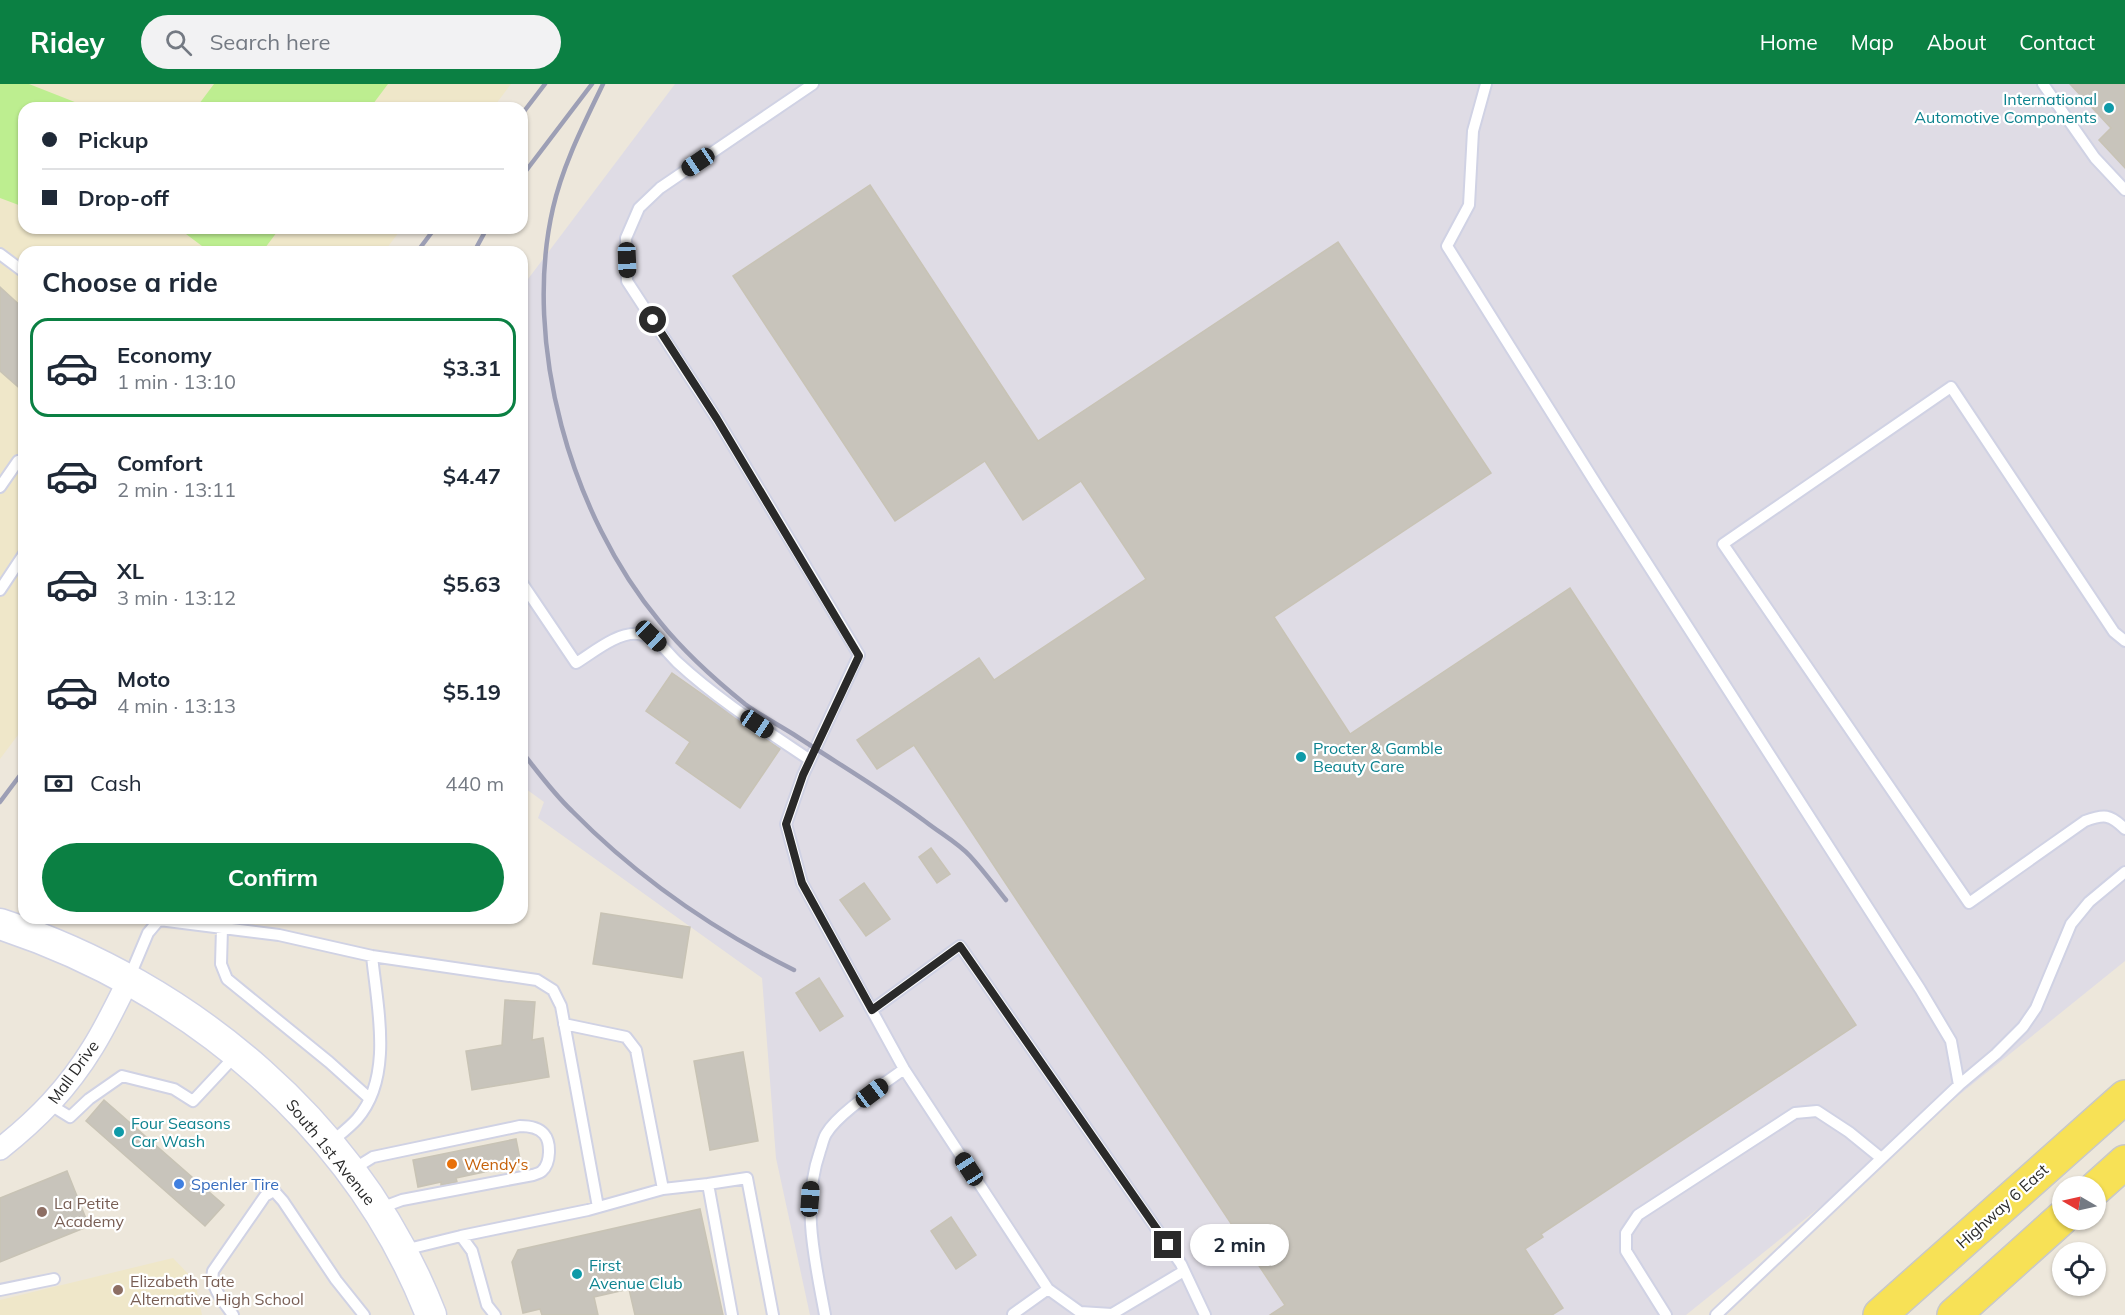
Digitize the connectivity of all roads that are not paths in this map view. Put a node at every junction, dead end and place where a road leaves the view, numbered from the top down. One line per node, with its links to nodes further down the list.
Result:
1 (813, 84): 14 (lane)
2 (1486, 84): 27 (lane)
3 (2043, 84): 4 (lane)
4 (2125, 190)
5 (0, 254): 6 (lane)
6 (18, 268)
7 (18, 462): 8 (lane)
8 (0, 487)
9 (18, 561): 10 (lane)
10 (4, 576): 11 (lane)
11 (0, 590)
12 (528, 593): 14 (lane)
13 (2125, 641): 15 (lane)
14 (810, 760): 23 (lane)
15 (2125, 829)
16 (2125, 871): 27 (lane)
17 (0, 924): 22 (main road, South 1st Avenue)
18 (156, 924): 22 (lane)
19 (190, 924): 20 (lane)
20 (222, 928): 21 (lane); 29 (lane)
21 (372, 956): 24 (lane); 29 (lane)
22 (128, 981): 25 (main road, South 1st Avenue); 30 (street, Mall Drive)
23 (872, 1010): 26 (lane); 44 (lane)
24 (564, 1024): 38 (lane); 39 (lane)
25 (238, 1053): 30 (lane); 31 (main road, South 1st Avenue)
26 (904, 1069): 46 (lane); 55 (lane)
27 (1959, 1085): 33 (lane)
28 (2125, 1097): 59 (main road, Highway 6 East)
29 (369, 1098): 31 (lane)
30 (50, 1104): 32 (street, Mall Drive)
31 (329, 1144): 35 (main road, South 1st Avenue)
32 (0, 1149)
33 (1881, 1158): 57 (lane); 58 (lane)
34 (2125, 1162): 36 (main road)
35 (351, 1171): 40 (main road, South 1st Avenue); 40 (lane)
36 (2106, 1179)
37 (708, 1184): 38 (lane); 53 (lane); 54 (lane)
38 (663, 1189): 39 (lane)
39 (598, 1207): 42 (lane)
40 (377, 1209): 43 (main road, South 1st Avenue)
41 (2052, 1227): 60 (main road)
42 (461, 1236): 43 (lane); 52 (lane)
43 (400, 1251): 51 (main road, South 1st Avenue)
44 (1184, 1271): 46 (lane); 56 (lane)
45 (54, 1279): 47 (lane)
46 (1048, 1289): 48 (lane)
47 (0, 1290)
48 (1013, 1314)
49 (232, 1315): 50 (lane)
50 (364, 1315)
51 (431, 1315)
52 (495, 1315)
53 (732, 1315)
54 (773, 1315)
55 (825, 1315)
56 (1205, 1315)
57 (1666, 1315)
58 (1716, 1315)
59 (1880, 1315)
60 (1954, 1315)

